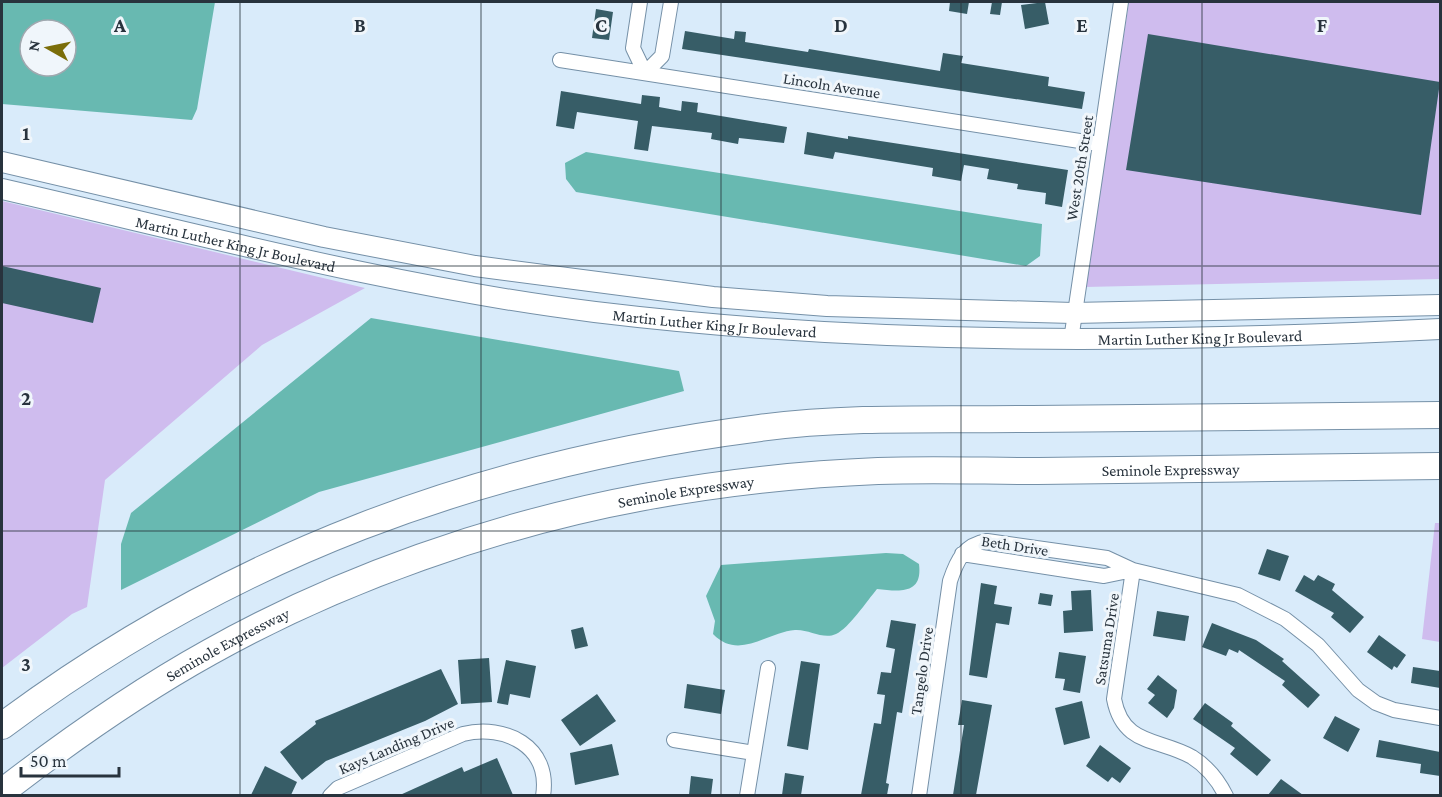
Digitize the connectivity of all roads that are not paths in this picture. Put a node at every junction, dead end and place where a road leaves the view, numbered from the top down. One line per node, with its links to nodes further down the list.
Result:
1 (640, 2): 5 (street)
2 (671, 2): 5 (street)
3 (1121, 2): 6 (street, West 20th Street)
4 (560, 60): 5 (street, Lincoln Avenue)
5 (645, 73): 6 (street, Lincoln Avenue)
6 (1099, 144): 12 (street, West 20th Street)
7 (2, 162): 9 (main road, Martin Luther King Jr Boulevard)
8 (2, 189): 10 (main road, Martin Luther King Jr Boulevard)
9 (223, 213): 10 (main road); 12 (main road, Martin Luther King Jr Boulevard)
10 (217, 238): 15 (main road, Martin Luther King Jr Boulevard)
11 (1433, 305): 12 (main road, Martin Luther King Jr Boulevard); 14 (main road)
12 (1073, 313): 15 (street, West 20th Street)
13 (1440, 329): 14 (main road, Martin Luther King Jr Boulevard)
14 (1394, 331): 15 (main road, Martin Luther King Jr Boulevard)
15 (1071, 340)
16 (1440, 415): 22 (highway)
17 (1433, 468): 25 (highway, Seminole Expressway)
18 (962, 554): 19 (street, Beth Drive); 29 (street, Tangelo Drive)
19 (1133, 570): 21 (street, Beth Drive); 30 (street, Satsuma Drive)
20 (768, 668): 24 (street)
21 (1440, 718)
22 (2, 726)
23 (674, 740): 24 (street)
24 (754, 753): 28 (street)
25 (2, 792)
26 (330, 795): 27 (street, Kays Landing Drive)
27 (543, 795)
28 (747, 795)
29 (919, 795)
30 (1226, 795)

